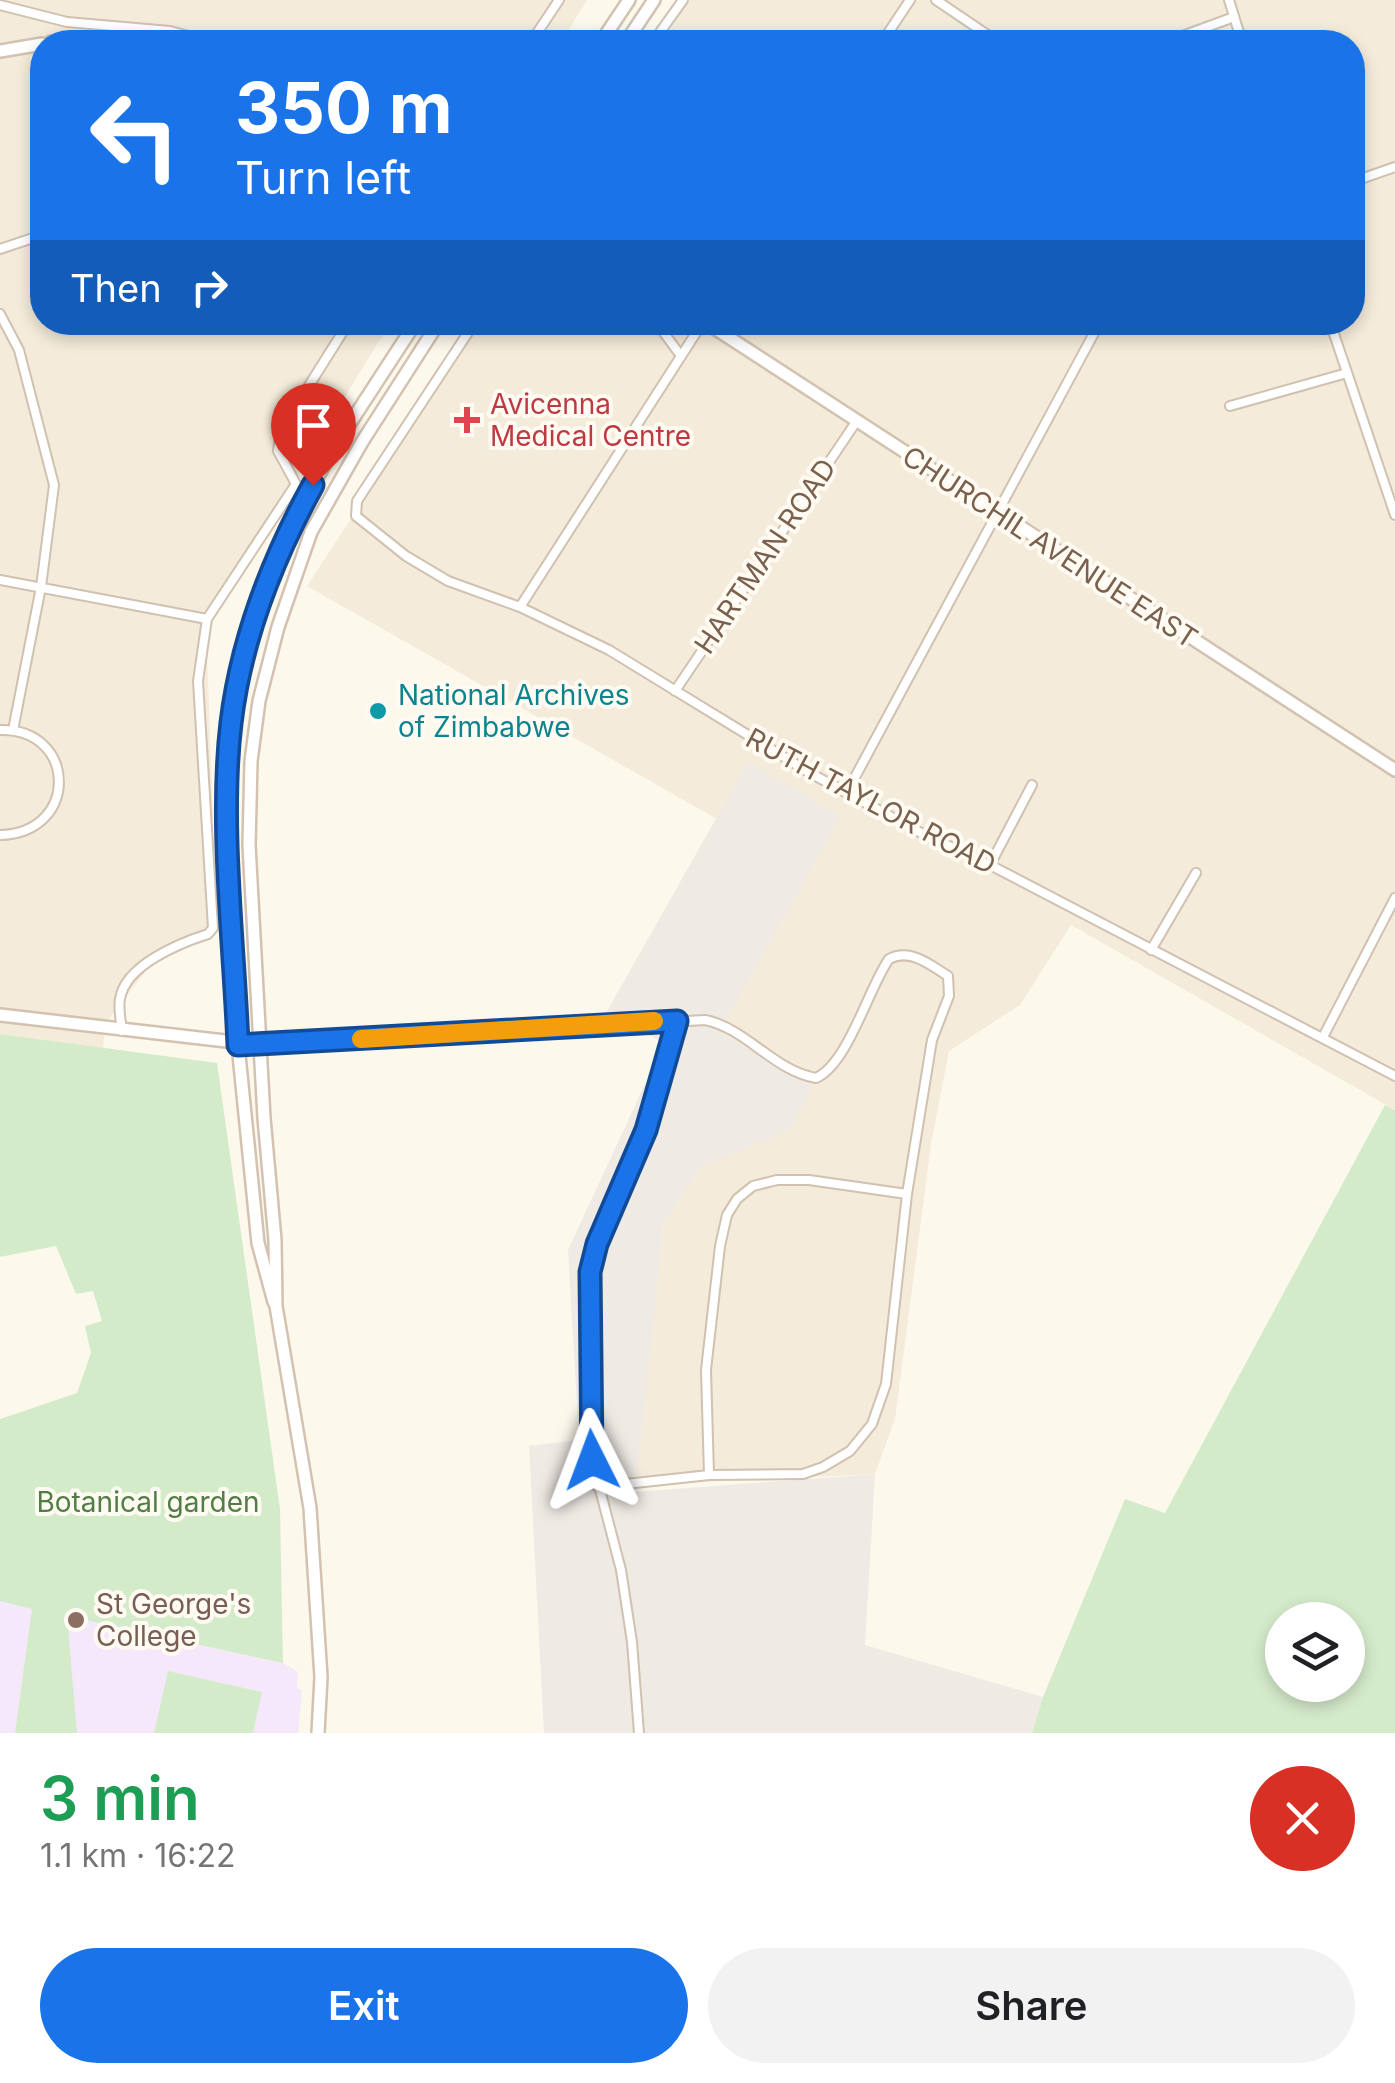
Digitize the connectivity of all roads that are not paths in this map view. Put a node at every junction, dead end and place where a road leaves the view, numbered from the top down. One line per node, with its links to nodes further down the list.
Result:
1 (559, 0): 11 (street)
2 (629, 0): 12 (main road)
3 (654, 0): 13 (main road)
4 (683, 0): 14 (street)
5 (910, 0): 15 (street)
6 (936, 0): 16 (street)
7 (1229, 0): 9 (street)
8 (0, 5): 10 (street)
9 (1234, 17): 17 (street); 18 (street)
10 (159, 30)
11 (539, 30)
12 (609, 30)
13 (634, 30)
14 (662, 30)
15 (890, 30)
16 (980, 30)
17 (1199, 30)
18 (1238, 30)
19 (0, 42): 21 (main road)
20 (30, 46): 21 (main road)
21 (22, 48): 22 (main road)
22 (0, 51)
23 (1395, 167): 24 (street)
24 (1365, 177)
25 (30, 239): 26 (street)
26 (0, 250)
27 (0, 314): 44 (street)
28 (341, 335): 46 (street)
29 (408, 335): 62 (main road)
30 (431, 335): 63 (main road)
31 (466, 335): 45 (street, RUTH TAYLOR ROAD)
32 (666, 335): 37 (street)
33 (695, 335): 37 (street)
34 (724, 335): 40 (main road, CHURCHIL AVENUE EAST)
35 (1093, 335): 41 (street)
36 (1334, 335): 38 (street)
37 (681, 356): 45 (street)
38 (1346, 374): 39 (street); 42 (street)
39 (1230, 406)
40 (856, 422): 41 (main road, CHURCHIL AVENUE EAST); 47 (street, HARTMAN ROAD)
41 (997, 513): 50 (main road, CHURCHIL AVENUE EAST); 52 (street)
42 (1395, 515)
43 (0, 580): 44 (street)
44 (41, 586): 46 (street); 49 (street)
45 (520, 606): 47 (street, RUTH TAYLOR ROAD)
46 (206, 619): 60 (street)
47 (675, 691): 52 (street, RUTH TAYLOR ROAD)
48 (0, 730): 49 (street)
49 (13, 730): 53 (street)
50 (1395, 770)
51 (1032, 785): 54 (street)
52 (847, 792): 54 (street, RUTH TAYLOR ROAD)
53 (0, 836)
54 (990, 866): 57 (street, RUTH TAYLOR ROAD)
55 (1196, 873): 57 (street)
56 (1395, 898): 61 (street)
57 (1151, 950): 61 (street, RUTH TAYLOR ROAD)
58 (0, 1016): 60 (main road)
59 (677, 1021): 63 (street); 65 (street); 68 (street)
60 (122, 1032): 62 (main road)
61 (1322, 1037): 64 (street, RUTH TAYLOR ROAD)
62 (238, 1045): 63 (main road); 66 (main road)
63 (260, 1045): 66 (main road)
64 (1395, 1076)
65 (907, 1194): 67 (street); 67 (street)
66 (276, 1306): 69 (main road)
67 (709, 1475): 68 (street)
68 (598, 1486): 70 (street)
69 (318, 1733)
70 (639, 1733)

